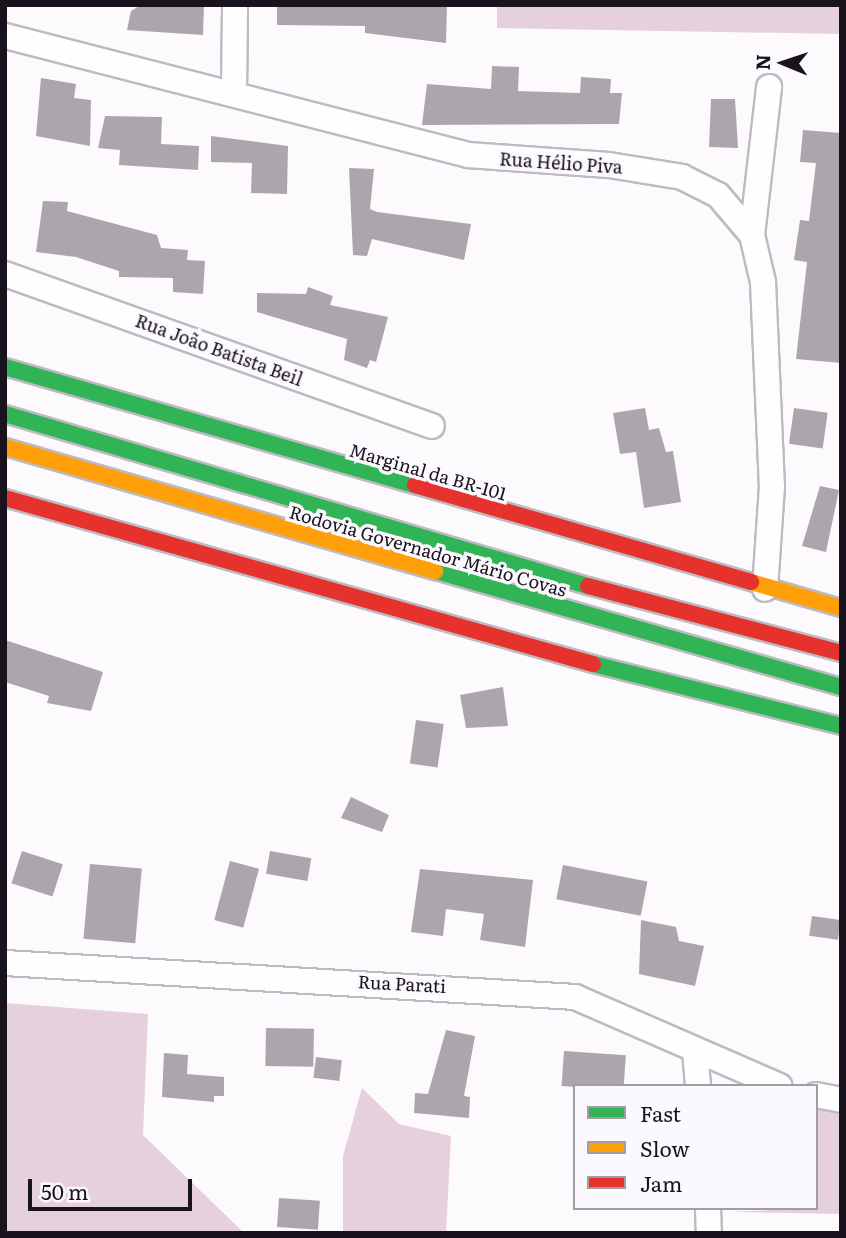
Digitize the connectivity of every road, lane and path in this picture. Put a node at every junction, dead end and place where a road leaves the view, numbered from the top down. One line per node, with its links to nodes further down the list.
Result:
1 (235, 5): 4 (street)
2 (5, 36): 4 (street, Rua Hélio Piva)
3 (769, 87): 5 (street)
4 (234, 92): 5 (street, Rua Hélio Piva)
5 (752, 235): 12 (street, Rua Hélio Piva)
6 (5, 274): 9 (street, Rua João Batista Beil)
7 (5, 367): 12 (main road, Marginal da BR-101)
8 (5, 414): 14 (main road, Rodovia Governador Mário Covas)
9 (432, 426)
10 (5, 447): 15 (main road, Rodovia Governador Mário Covas)
11 (5, 498): 16 (main road)
12 (765, 590): 13 (main road, Marginal da BR-101)
13 (841, 608)
14 (841, 653)
15 (841, 687)
16 (841, 726)
17 (5, 963): 18 (street, Rua Parati)
18 (695, 1051): 19 (street); 20 (street, Rua Parati)
19 (698, 1084)
20 (775, 1084)
21 (818, 1095): 22 (street)
22 (841, 1100)
23 (708, 1210): 24 (street)
24 (709, 1233)

